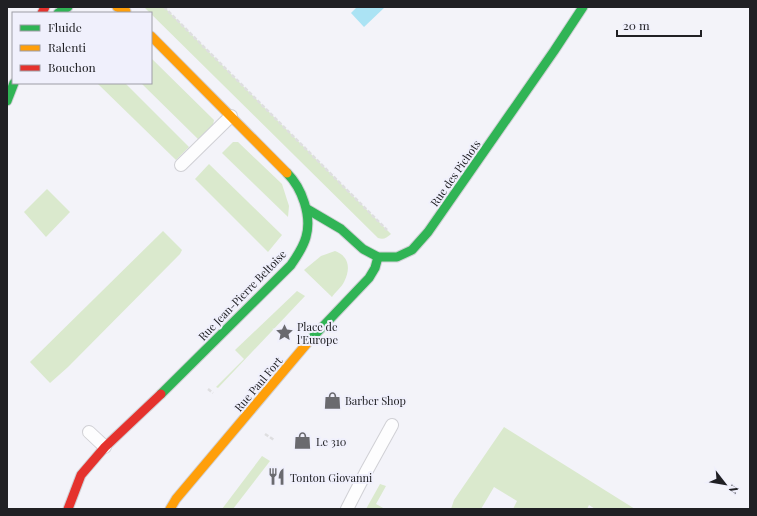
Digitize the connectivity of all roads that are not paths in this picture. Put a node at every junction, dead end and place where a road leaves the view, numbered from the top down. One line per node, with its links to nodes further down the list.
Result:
1 (117, 7): 3 (street)
2 (583, 7): 10 (street, Rue des Pichots)
3 (126, 10)
4 (152, 37): 7 (street, Rue Jean-Pierre Beltoise)
5 (15, 84): 6 (street)
6 (7, 101)
7 (230, 116): 8 (lane); 9 (street, Rue Jean-Pierre Beltoise)
8 (181, 165)
9 (307, 209): 10 (street); 13 (street, Rue Jean-Pierre Beltoise)
10 (378, 258): 15 (street, Rue Paul Fort)
11 (392, 425): 16 (lane)
12 (89, 432): 13 (lane)
13 (105, 447): 14 (street, Rue Jean-Pierre Beltoise)
14 (68, 509)
15 (170, 509)
16 (347, 509)

